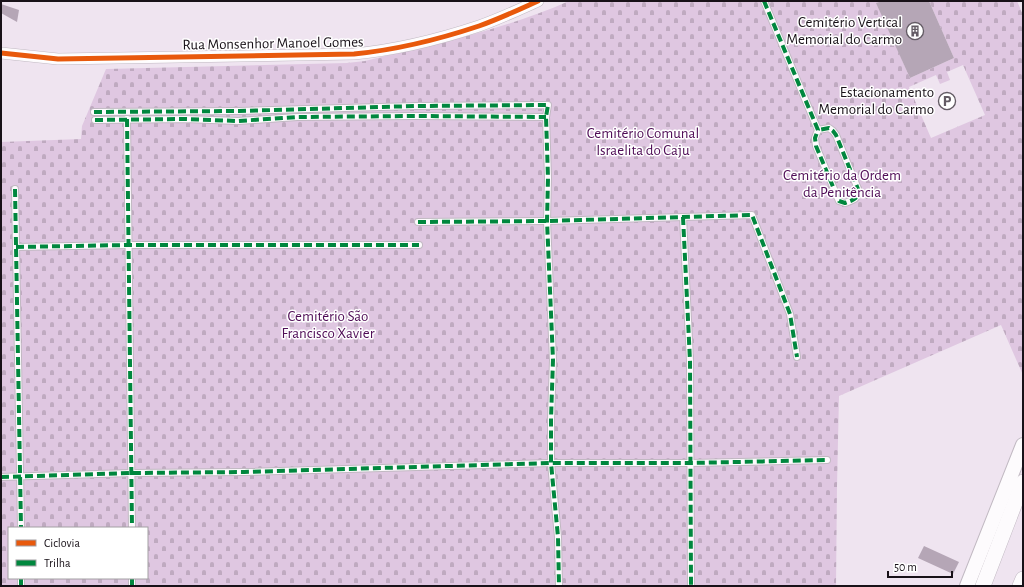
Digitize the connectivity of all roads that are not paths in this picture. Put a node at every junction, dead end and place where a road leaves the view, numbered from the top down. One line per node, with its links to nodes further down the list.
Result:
1 (538, 1): 3 (street, Rua Monsenhor Manoel Gomes)
2 (764, 1): 8 (street)
3 (1, 53)
4 (94, 112): 5 (street)
5 (546, 117): 6 (street); 11 (street)
6 (127, 119): 7 (street); 13 (street)
7 (95, 120)
8 (818, 130): 8 (street)
9 (15, 188): 15 (street)
10 (683, 217): 11 (street); 16 (street); 20 (street)
11 (547, 221): 12 (street); 19 (street)
12 (418, 222)
13 (129, 245): 14 (street); 15 (street); 21 (street)
14 (419, 246)
15 (16, 247): 22 (street)
16 (797, 357)
17 (1023, 445): 30 (highway)
18 (828, 460): 20 (street)
19 (552, 463): 20 (street); 21 (street); 28 (street)
20 (690, 463): 29 (street)
21 (131, 472): 22 (street); 26 (street)
22 (20, 476): 23 (street); 25 (street)
23 (1, 477)
24 (1023, 482): 31 (highway)
25 (21, 527)
26 (132, 527)
27 (1023, 579): 32 (highway)
28 (560, 586)
29 (691, 586)
30 (967, 586)
31 (983, 586)
32 (1020, 586)

